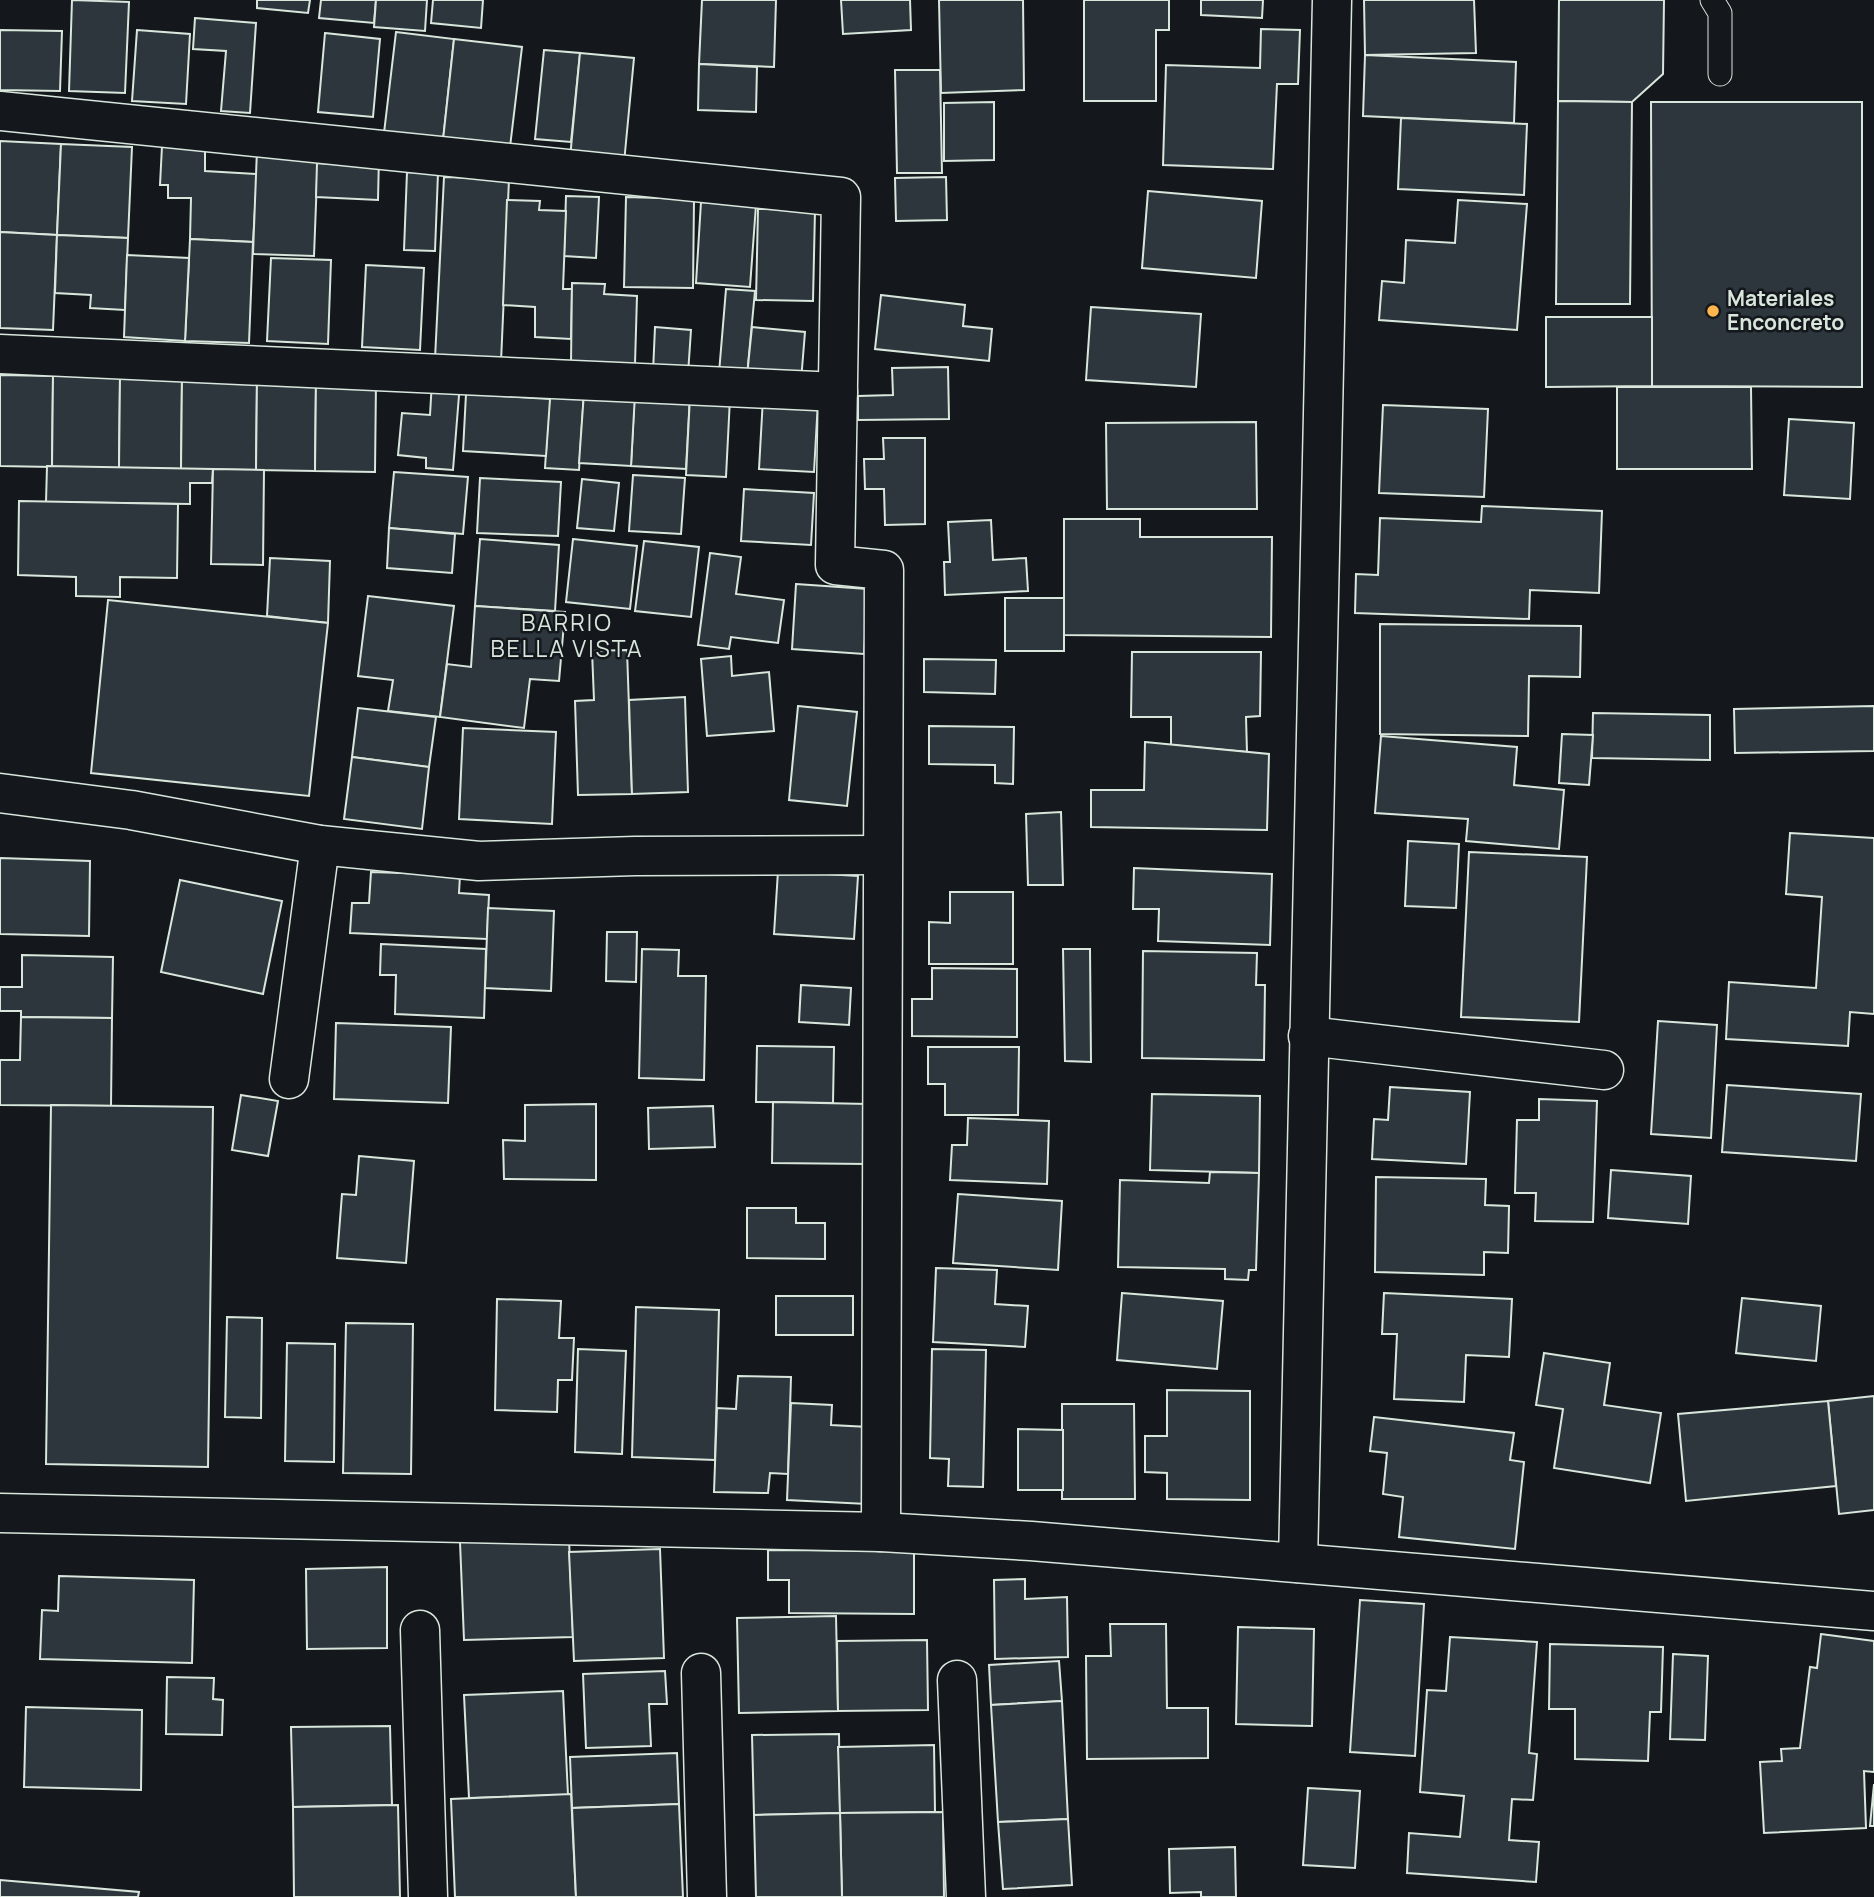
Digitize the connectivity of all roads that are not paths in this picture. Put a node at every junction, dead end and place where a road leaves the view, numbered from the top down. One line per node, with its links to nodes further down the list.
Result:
1 (1332, 0): 10 (street)
2 (1712, 0): 3 (lane)
3 (1720, 74)
4 (0, 111): 6 (street)
5 (0, 354): 6 (street)
6 (838, 392): 9 (street)
7 (0, 793): 8 (street)
8 (320, 845): 9 (street); 12 (street)
9 (882, 855): 14 (street)
10 (1308, 1036): 11 (street); 15 (street)
11 (1604, 1070)
12 (289, 1079)
13 (0, 1513): 14 (street)
14 (881, 1532): 15 (street)
15 (1298, 1563): 16 (street)
16 (1874, 1611)
17 (420, 1630): 20 (street)
18 (701, 1673): 21 (street)
19 (957, 1679): 22 (street)
20 (428, 1897)
21 (707, 1897)
22 (966, 1897)

